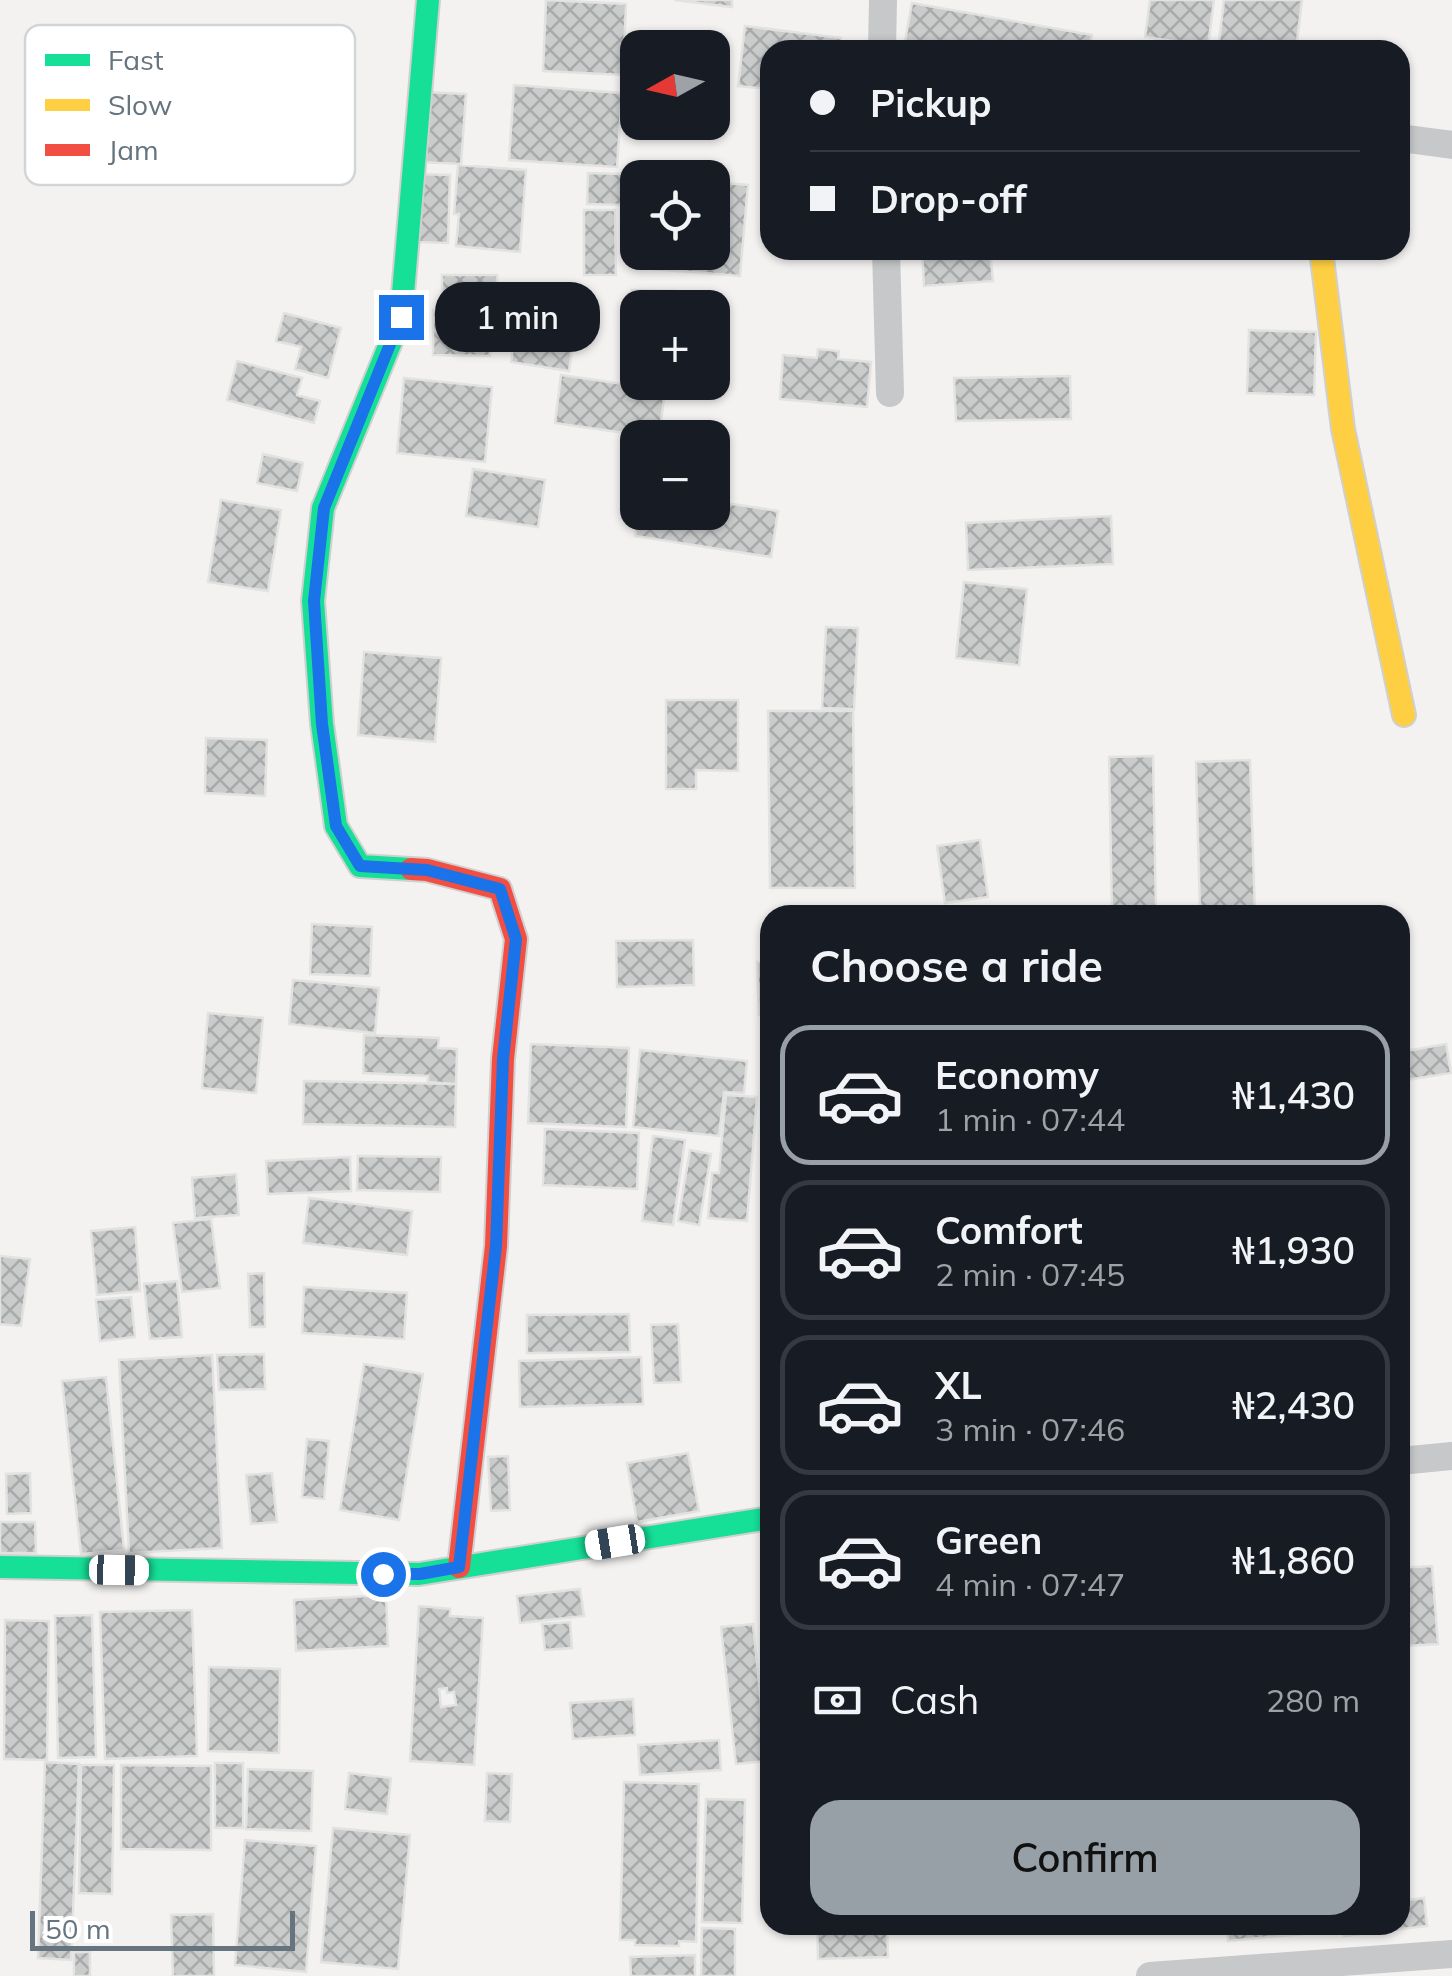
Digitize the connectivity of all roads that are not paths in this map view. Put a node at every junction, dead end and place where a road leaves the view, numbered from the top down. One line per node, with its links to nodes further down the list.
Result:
1 (428, 0): 14 (street)
2 (883, 0): 3 (street)
3 (882, 40)
4 (1410, 139): 5 (street)
5 (1452, 144)
6 (886, 260): 8 (street)
7 (1322, 260): 9 (street)
8 (890, 393)
9 (1404, 715)
10 (1452, 1456): 11 (street)
11 (1410, 1460)
12 (760, 1520): 14 (street)
13 (0, 1567): 14 (street)
14 (459, 1567)
15 (1452, 1954): 16 (street)
16 (1150, 1976)

